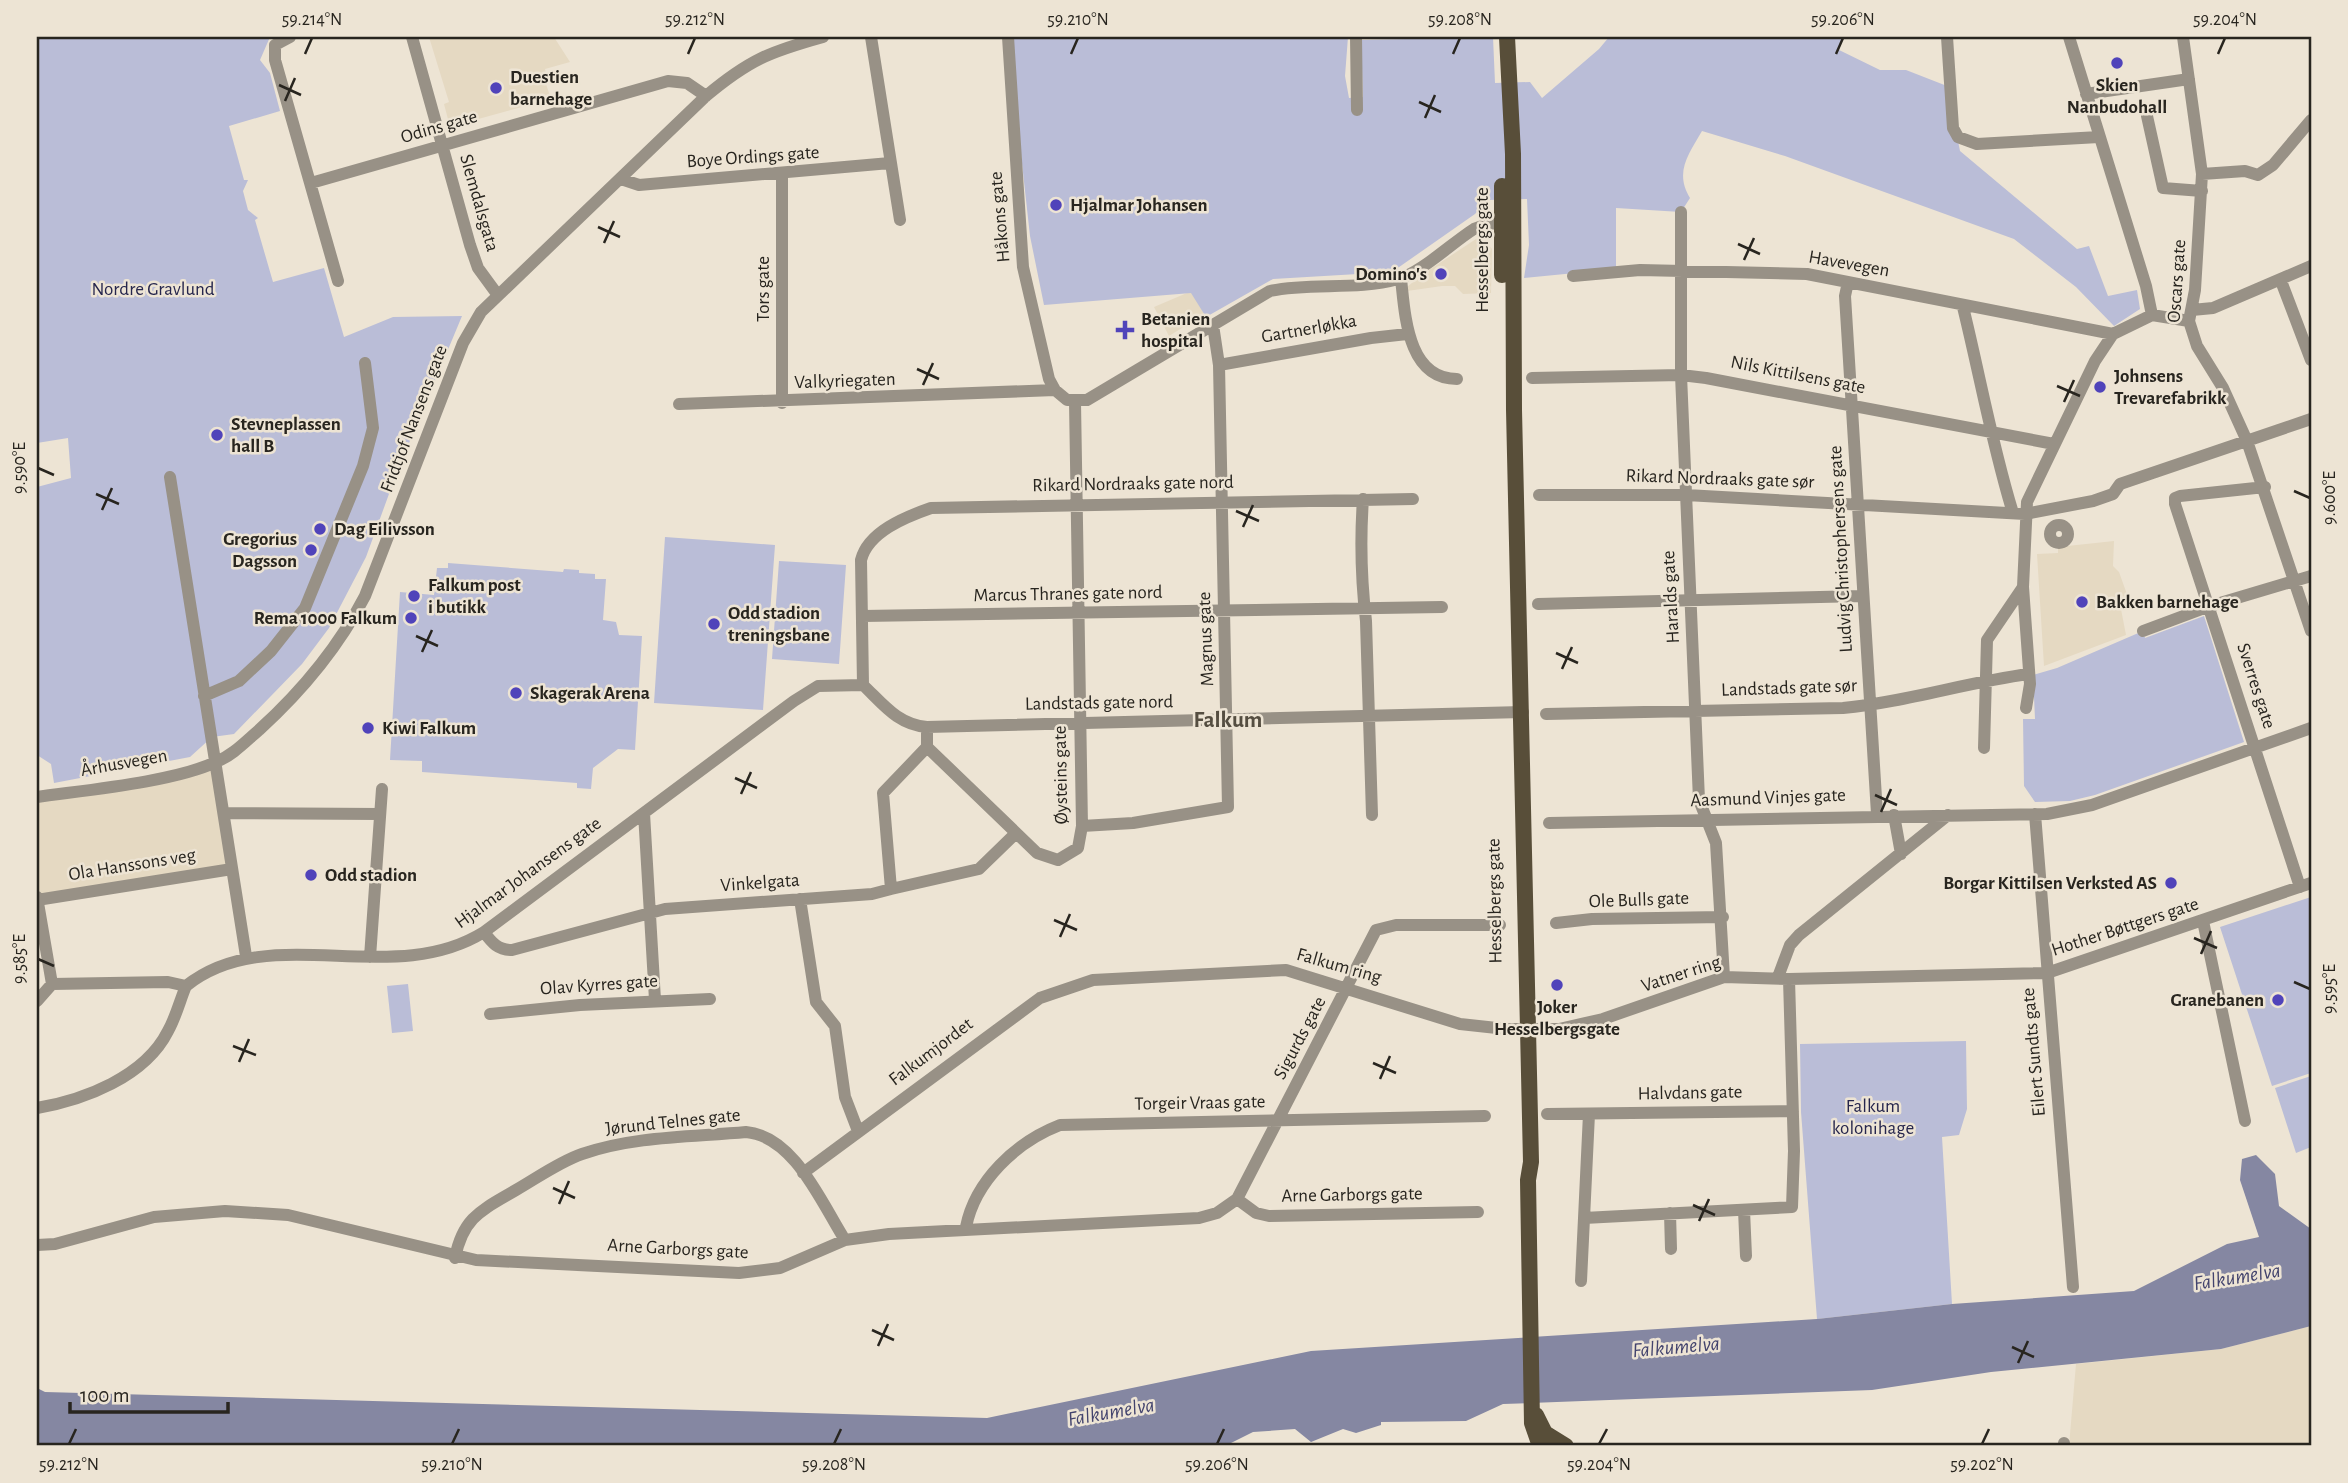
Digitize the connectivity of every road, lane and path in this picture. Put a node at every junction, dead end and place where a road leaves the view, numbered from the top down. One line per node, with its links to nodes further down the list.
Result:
1 (290, 37): 24 (street)
2 (412, 37): 19 (street, Slemdalsgata)
3 (823, 37): 14 (street)
4 (871, 37): 20 (street)
5 (1008, 37): 49 (street, Håkons gate)
6 (1356, 37): 15 (street)
7 (1507, 37): 28 (main road, Hesselbergs gate)
8 (1947, 37): 9 (street); 18 (street)
9 (1960, 37)
10 (2069, 37): 13 (street)
11 (2183, 37): 12 (street, Oscars gate)
12 (2189, 79): 13 (street); 22 (street, Oscars gate)
13 (2086, 94): 18 (street)
14 (706, 96): 19 (street, Odins gate); 23 (street, Fridtjof Nansens gate)
15 (1357, 110)
16 (2147, 116): 25 (street)
17 (2311, 120): 22 (street)
18 (2099, 137): 38 (street)
19 (442, 146): 24 (street, Odins gate); 36 (street, Slemdalsgata)
20 (890, 163): 21 (street, Boye Ordings gate); 27 (street)
21 (782, 174): 23 (street, Boye Ordings gate); 50 (street, Tors gate)
22 (2202, 174): 25 (street, Oscars gate)
23 (621, 178): 36 (street, Fridtjof Nansens gate)
24 (311, 183): 33 (street)
25 (2202, 191): 39 (street, Oscars gate)
26 (1681, 212): 30 (street, Haralds gate)
27 (900, 220)
28 (1507, 222): 32 (street); 89 (main road, Hesselbergs gate)
29 (2311, 266): 34 (street)
30 (1679, 272): 31 (street, Havevegen); 35 (street, Havevegen); 46 (street, Haralds gate)
31 (1573, 276)
32 (1401, 279): 40 (street); 41 (street)
33 (338, 281)
34 (2281, 281): 39 (street); 43 (street)
35 (1848, 282): 37 (street, Havevegen); 53 (street, Ludvig Christophersens gate)
36 (497, 294): 99 (street, Fridtjof Nansens gate)
37 (1963, 307): 42 (street, Havevegen); 55 (street)
38 (2152, 315): 39 (street); 42 (street)
39 (2190, 315): 56 (street, Oscars gate)
40 (1213, 325): 45 (street, Magnus gate); 51 (street)
41 (1407, 334): 45 (street, Gartnerløkka); 48 (street)
42 (2113, 334): 57 (street)
43 (2311, 360)
44 (365, 363): 85 (street)
45 (1219, 365): 64 (street, Magnus gate)
46 (1681, 374): 47 (street, Nils Kittilsens gate); 53 (street, Nils Kittilsens gate); 61 (street, Haralds gate)
47 (1532, 378)
48 (1457, 379)
49 (1055, 390): 50 (street, Valkyriegaten); 51 (street)
50 (782, 402): 52 (street, Valkyriegaten)
51 (1075, 402): 66 (street, Øysteins gate)
52 (679, 404)
53 (1851, 404): 55 (street, Nils Kittilsens gate); 65 (street, Ludvig Christophersens gate)
54 (2311, 419): 56 (street, Rikard Nordraaks gate sør)
55 (1990, 431): 57 (street, Nils Kittilsens gate); 67 (street)
56 (2247, 441): 59 (street, Oscars gate); 67 (street, Rikard Nordraaks gate sør)
57 (2054, 444): 67 (street)
58 (170, 477): 85 (street)
59 (2265, 487): 69 (street, Oscars gate); 74 (street, Sverres gate)
60 (1539, 495): 61 (street, Rikard Nordraaks gate sør)
61 (1686, 495): 65 (street, Rikard Nordraaks gate sør); 72 (street, Haralds gate)
62 (1363, 499): 63 (street, Rikard Nordraaks gate nord); 64 (street, Rikard Nordraaks gate nord); 76 (street)
63 (1413, 499)
64 (1221, 503): 66 (street, Rikard Nordraaks gate nord); 77 (street, Magnus gate)
65 (1858, 503): 67 (street, Rikard Nordraaks gate sør); 71 (street, Ludvig Christophersens gate)
66 (1077, 504): 78 (street, Øysteins gate); 79 (street, Rikard Nordraaks gate nord)
67 (2019, 514): 70 (street)
68 (2311, 576): 69 (street)
69 (2295, 580): 74 (street); 81 (street, Oscars gate)
70 (2023, 587): 82 (street); 83 (street)
71 (1862, 596): 72 (street); 86 (street, Ludvig Christophersens gate)
72 (1690, 599): 73 (street); 88 (street, Haralds gate)
73 (1538, 604)
74 (2210, 606): 80 (street); 98 (street, Sverres gate)
75 (1442, 607): 76 (street, Marcus Thranes gate nord)
76 (1365, 608): 77 (street, Marcus Thranes gate nord); 91 (street)
77 (1224, 612): 78 (street, Marcus Thranes gate nord); 92 (street, Magnus gate)
78 (1079, 614): 79 (street, Marcus Thranes gate nord); 93 (street, Øysteins gate)
79 (863, 616): 84 (street)
80 (2143, 631)
81 (2311, 631)
82 (2029, 674): 83 (street, Landstads gate sør); 87 (street)
83 (1986, 680): 86 (street, Landstads gate sør); 97 (street)
84 (863, 685): 94 (street); 103 (street, Hjalmar Johansens gate)
85 (204, 696): 99 (street)
86 (1870, 705): 88 (street, Landstads gate sør); 105 (street, Ludvig Christophersens gate)
87 (2026, 708)
88 (1696, 710): 90 (street, Landstads gate sør); 110 (street, Haralds gate)
89 (1518, 712): 91 (street, Landstads gate nord); 139 (main road, Hesselbergs gate)
90 (1546, 713)
91 (1370, 718): 92 (street, Landstads gate nord); 107 (street)
92 (1227, 720): 93 (street, Landstads gate nord); 112 (street, Magnus gate)
93 (1080, 723): 94 (street, Landstads gate nord); 112 (street, Øysteins gate)
94 (927, 727): 96 (street)
95 (2311, 728): 98 (street, Aasmund Vinjes gate)
96 (927, 747): 113 (street, Øysteins gate); 117 (street)
97 (1984, 748)
98 (2256, 748): 106 (street, Aasmund Vinjes gate); 116 (street, Sverres gate)
99 (216, 762): 101 (street, Århusvegen); 102 (street)
100 (382, 789): 104 (street)
101 (37, 797)
102 (224, 813): 104 (street); 115 (street)
103 (644, 813): 120 (street); 125 (street, Hjalmar Johansens gate)
104 (380, 814): 127 (street)
105 (1877, 814): 108 (street, Aasmund Vinjes gate); 110 (street, Aasmund Vinjes gate)
106 (2035, 814): 109 (street, Aasmund Vinjes gate); 128 (street, Eilert Sundts gate)
107 (1371, 815)
108 (1894, 815): 109 (street, Aasmund Vinjes gate); 114 (street)
109 (1948, 815): 114 (street)
110 (1705, 820): 111 (street, Aasmund Vinjes gate); 121 (street, Haralds gate)
111 (1549, 823)
112 (1082, 826): 113 (street, Øysteins gate)
113 (1015, 834): 117 (street, Vinkelgata)
114 (1901, 854): 130 (street)
115 (232, 869): 118 (street, Ola Hanssons veg); 126 (street)
116 (2306, 885): 122 (street, Hother Bøttgers gate)
117 (891, 889): 119 (street, Vinkelgata)
118 (37, 899): 132 (street)
119 (800, 900): 120 (street, Vinkelgata); 147 (street)
120 (650, 912): 125 (street, Vinkelgata); 136 (street)
121 (1723, 917): 123 (street, Ole Bulls gate); 129 (street, Haralds gate)
122 (2203, 921): 128 (street, Hother Bøttgers gate); 146 (street)
123 (1556, 923)
124 (1500, 925): 134 (street, Sigurds gate)
125 (484, 932): 127 (street, Hjalmar Johansens gate)
126 (246, 956): 127 (street, Hjalmar Johansens gate); 133 (street, Hjalmar Johansens gate)
127 (370, 957)
128 (2047, 973): 130 (street, Hother Bøttgers gate); 161 (street, Eilert Sundts gate)
129 (1724, 977): 130 (street, Vatner ring); 139 (street, Vatner ring)
130 (1783, 978): 141 (street)
131 (1093, 980): 134 (street, Falkum ring); 147 (street, Falkumjordet)
132 (52, 984): 133 (street); 137 (street)
133 (186, 986): 140 (street)
134 (1348, 987): 139 (street, Falkum ring); 145 (street, Sigurds gate)
135 (710, 999): 136 (street, Olav Kyrres gate)
136 (655, 1000): 138 (street, Olav Kyrres gate)
137 (37, 1001)
138 (490, 1013)
139 (1523, 1030): 162 (main road, Hesselbergs gate)
140 (37, 1108)
141 (1793, 1111): 143 (street, Halvdans gate); 150 (street)
142 (1547, 1114): 143 (street, Halvdans gate)
143 (1589, 1114): 153 (street)
144 (1485, 1116): 145 (street, Torgeir Vraas gate)
145 (1279, 1121): 149 (street, Sigurds gate); 154 (street, Torgeir Vraas gate)
146 (2245, 1121)
147 (858, 1131): 148 (street, Falkumjordet)
148 (803, 1173): 155 (street, Jørund Telnes gate); 159 (street, Jørund Telnes gate)
149 (1237, 1199): 151 (street, Arne Garborgs gate); 154 (street, Arne Garborgs gate)
150 (1744, 1210): 152 (street); 158 (street)
151 (1478, 1212)
152 (1665, 1213): 153 (street); 157 (street)
153 (1584, 1218): 160 (street)
154 (966, 1227): 155 (street, Arne Garborgs gate)
155 (845, 1240): 159 (street, Arne Garborgs gate)
156 (37, 1245): 159 (street, Arne Garborgs gate)
157 (1671, 1249)
158 (1746, 1256)
159 (454, 1258)
160 (1581, 1281)
161 (2073, 1287)
162 (1551, 1445)

